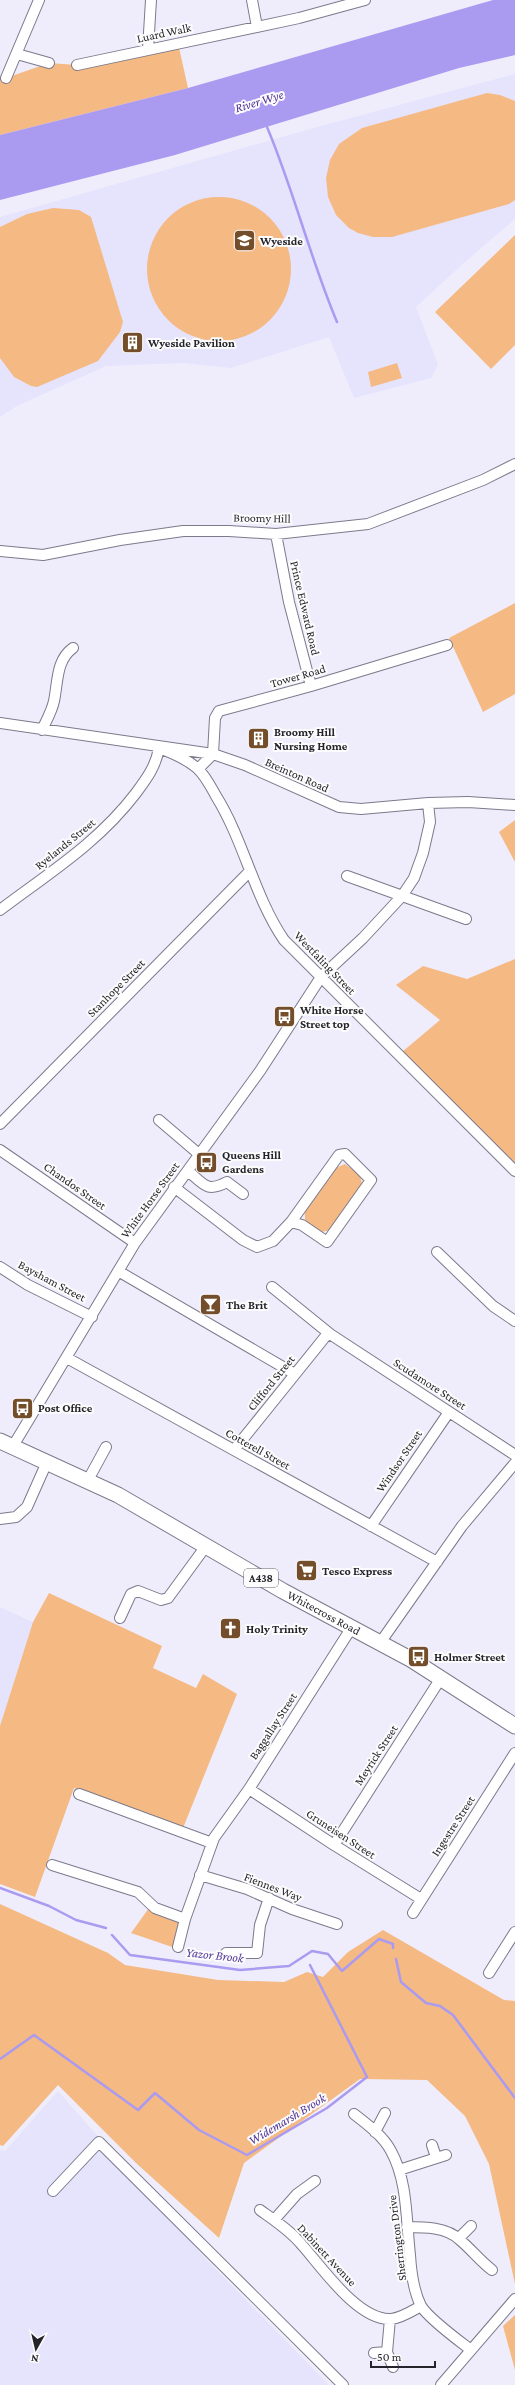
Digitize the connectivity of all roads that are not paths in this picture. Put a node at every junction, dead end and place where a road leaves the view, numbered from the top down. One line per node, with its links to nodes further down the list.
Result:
1 (39, 0): 7 (street)
2 (151, 0): 6 (street)
3 (252, 0): 5 (street)
4 (365, 0): 5 (street, Luard Walk)
5 (257, 27): 6 (street, Luard Walk)
6 (148, 49): 9 (street, Luard Walk)
7 (17, 54): 8 (street); 10 (street)
8 (48, 64)
9 (77, 65)
10 (6, 78)
11 (515, 464): 12 (street, Broomy Hill)
12 (276, 534): 13 (street, Broomy Hill); 16 (street, Prince Edward Road)
13 (0, 551)
14 (447, 645): 16 (street, Tower Road)
15 (73, 648): 18 (street)
16 (311, 686): 20 (street, Tower Road)
17 (0, 723): 18 (street, Breinton Road)
18 (42, 730): 19 (street, Breinton Road)
19 (159, 748): 20 (street, Breinton Road); 21 (street, Westfaling Street); 27 (street, Ryelands Street)
20 (214, 754): 21 (street); 22 (street, Breinton Road)
21 (198, 769): 24 (street, Westfaling Street)
22 (428, 803): 23 (street, Breinton Road); 26 (street, White Horse Street)
23 (515, 805)
24 (250, 871): 29 (street, Westfaling Street); 31 (street, Stanhope Street)
25 (347, 876): 26 (street)
26 (402, 896): 28 (street); 29 (street, White Horse Street)
27 (0, 910)
28 (466, 919)
29 (321, 977): 33 (street, White Horse Street); 35 (street, Westfaling Street)
30 (159, 1120): 33 (street)
31 (0, 1124)
32 (0, 1150): 39 (street, Chandos Street)
33 (200, 1155): 34 (street, White Horse Street)
34 (188, 1171): 36 (street, White Horse Street); 37 (street)
35 (515, 1172)
36 (174, 1187): 38 (street); 39 (street, White Horse Street)
37 (243, 1194)
38 (291, 1222): 38 (street)
39 (135, 1243): 42 (street, White Horse Street)
40 (436, 1252): 45 (street)
41 (0, 1267): 44 (street, Baysham Street)
42 (118, 1272): 44 (street, White Horse Street); 48 (street)
43 (272, 1287): 46 (street, Scudamore Street)
44 (92, 1317): 47 (street, White Horse Street)
45 (515, 1321)
46 (330, 1334): 48 (street, Clifford Street); 49 (street, Scudamore Street)
47 (67, 1358): 50 (street, White Horse Street); 52 (street, Cotterell Street)
48 (295, 1374): 52 (street, Clifford Street)
49 (449, 1412): 53 (street, Scudamore Street); 58 (street, Windsor Street)
50 (6, 1444): 54 (highway, Whitecross Road / A438)
51 (106, 1447): 56 (street)
52 (234, 1450): 58 (street, Cotterell Street)
53 (515, 1455)
54 (47, 1462): 56 (highway, Whitecross Road / A438); 57 (street)
55 (514, 1467): 60 (street)
56 (88, 1480): 59 (highway, Whitecross Road / A438)
57 (0, 1519)
58 (371, 1526): 60 (street, Cotterell Street)
59 (206, 1546): 61 (street); 62 (highway, Whitecross Road / A438)
60 (437, 1562): 63 (street)
61 (120, 1618)
62 (352, 1627): 63 (highway, Whitecross Road / A438); 67 (street, Baggallay Street)
63 (380, 1643): 64 (highway, Whitecross Road / A438)
64 (441, 1678): 65 (highway, Whitecross Road / A438); 70 (street, Meyrick Street)
65 (515, 1726)
66 (515, 1753): 74 (street, Ingestre Street)
67 (249, 1789): 69 (street, Baggallay Street); 70 (street, Gruneisen Street)
68 (79, 1794): 69 (street)
69 (213, 1841): 72 (street, Baggallay Street)
70 (334, 1845): 74 (street, Gruneisen Street)
71 (52, 1865): 76 (street)
72 (200, 1875): 73 (street, Fiennes Way); 76 (street, Baggallay Street)
73 (269, 1898): 77 (street, Fiennes Way); 80 (street)
74 (421, 1899): 75 (street, Ingestre Street)
75 (413, 1913)
76 (185, 1919): 79 (street, Baggallay Street)
77 (337, 1924)
78 (515, 1932): 81 (street)
79 (178, 1947)
80 (226, 1953)
81 (489, 1973)
82 (354, 2114): 84 (street, Sherrington Drive)
83 (385, 2114): 84 (street)
84 (375, 2132): 88 (street, Sherrington Drive)
85 (432, 2145): 87 (street)
86 (446, 2155): 87 (street)
87 (436, 2157): 88 (street)
88 (399, 2170): 94 (street, Sherrington Drive)
89 (315, 2181): 92 (street)
90 (53, 2191): 104 (street)
91 (260, 2210): 92 (street, Dabinett Avenue)
92 (274, 2220): 99 (street, Dabinett Avenue)
93 (471, 2226): 95 (street)
94 (407, 2227): 95 (street); 98 (street, Sherrington Drive)
95 (459, 2238): 96 (street)
96 (492, 2270)
97 (515, 2299): 100 (street)
98 (421, 2306): 99 (street); 100 (street)
99 (390, 2319): 101 (street)
100 (471, 2350): 105 (street)
101 (387, 2352): 102 (street); 103 (street)
102 (374, 2353)
103 (393, 2367)
104 (343, 2385)
105 (441, 2385)

